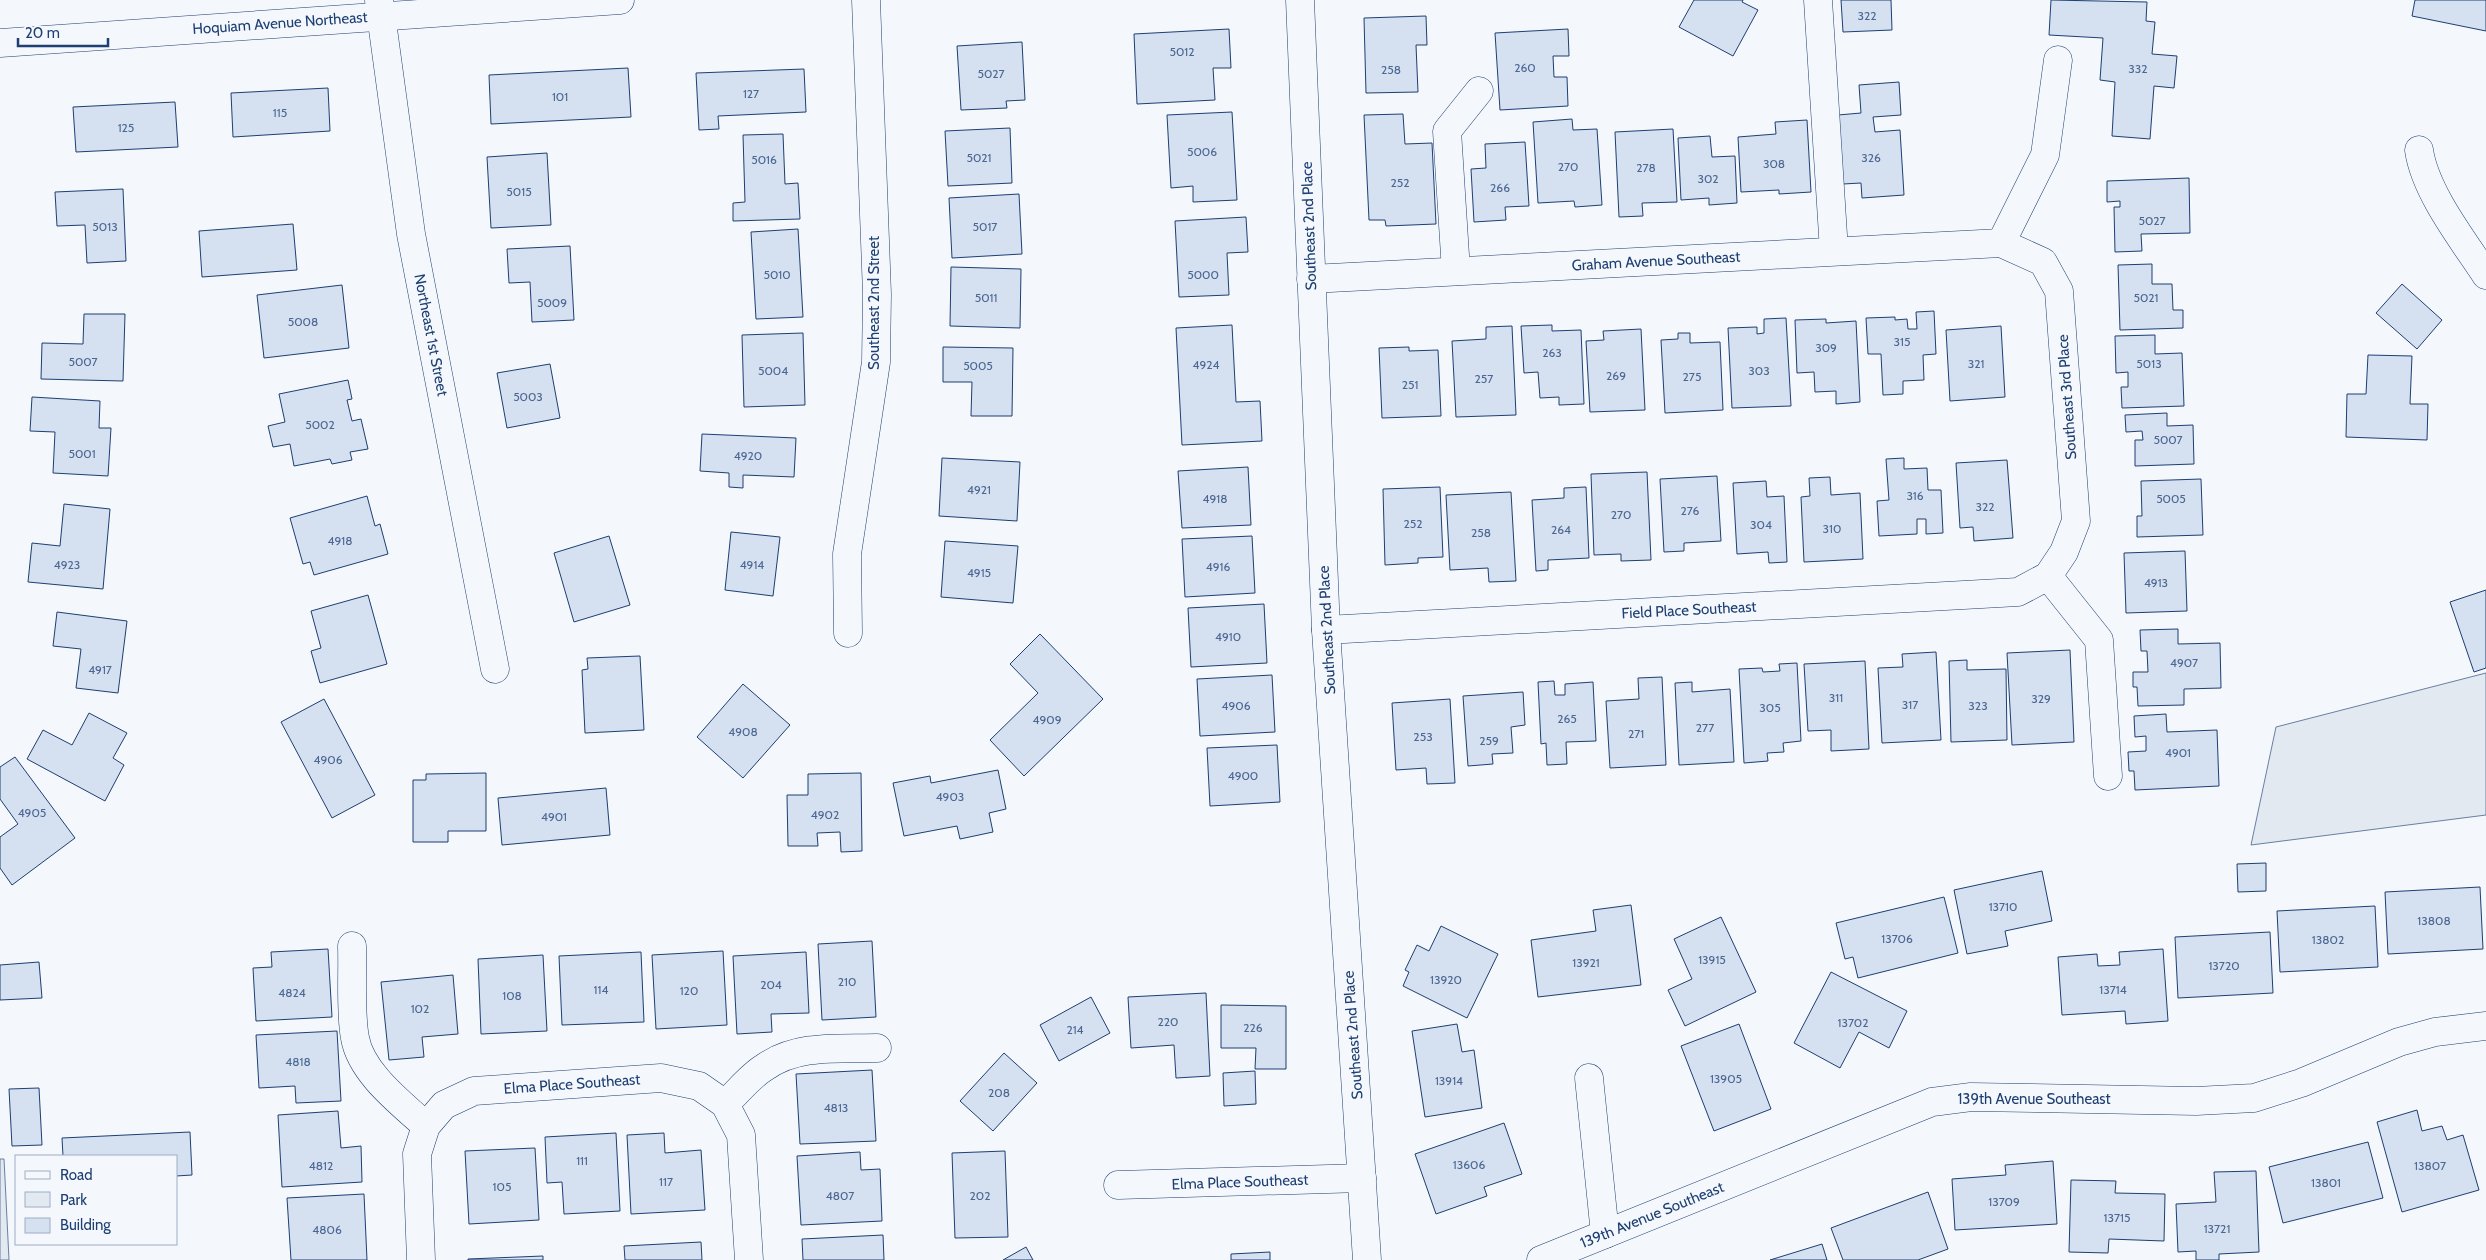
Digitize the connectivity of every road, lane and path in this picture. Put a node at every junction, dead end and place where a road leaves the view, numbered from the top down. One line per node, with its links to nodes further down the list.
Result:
1 (620, 0): 5 (street, Hoquiam Avenue Northeast)
2 (866, 0): 17 (street, Southeast 2nd Street)
3 (1300, 0): 14 (street, Southeast 2nd Place)
4 (1818, 0): 11 (street)
5 (380, 8): 6 (street, Hoquiam Avenue Northeast); 18 (street, Northeast 1st Street)
6 (0, 43)
7 (2058, 60): 10 (street)
8 (1480, 91): 12 (street)
9 (2419, 150): 13 (street)
10 (2001, 243): 11 (street, Graham Avenue Southeast); 15 (street, Southeast 3rd Place)
11 (1834, 252): 12 (street, Graham Avenue Southeast)
12 (1456, 271): 14 (street, Graham Avenue Southeast)
13 (2486, 275)
14 (1311, 279): 16 (street, Southeast 2nd Place)
15 (2048, 576): 16 (street, Field Place Southeast); 19 (street)
16 (1326, 630): 26 (street, Southeast 2nd Place)
17 (848, 633)
18 (495, 669)
19 (2108, 776)
20 (352, 946): 25 (street)
21 (2486, 1026): 28 (street, 139th Avenue Southeast)
22 (877, 1048): 24 (street)
23 (1589, 1078): 28 (street)
24 (725, 1104): 25 (street, Elma Place Southeast); 30 (street)
25 (426, 1126): 29 (street)
26 (1362, 1178): 27 (street, Elma Place Southeast); 31 (street, Southeast 2nd Place)
27 (1118, 1185)
28 (1604, 1234): 32 (street, 139th Avenue Southeast)
29 (421, 1260)
30 (749, 1260)
31 (1367, 1260)
32 (1541, 1260)

